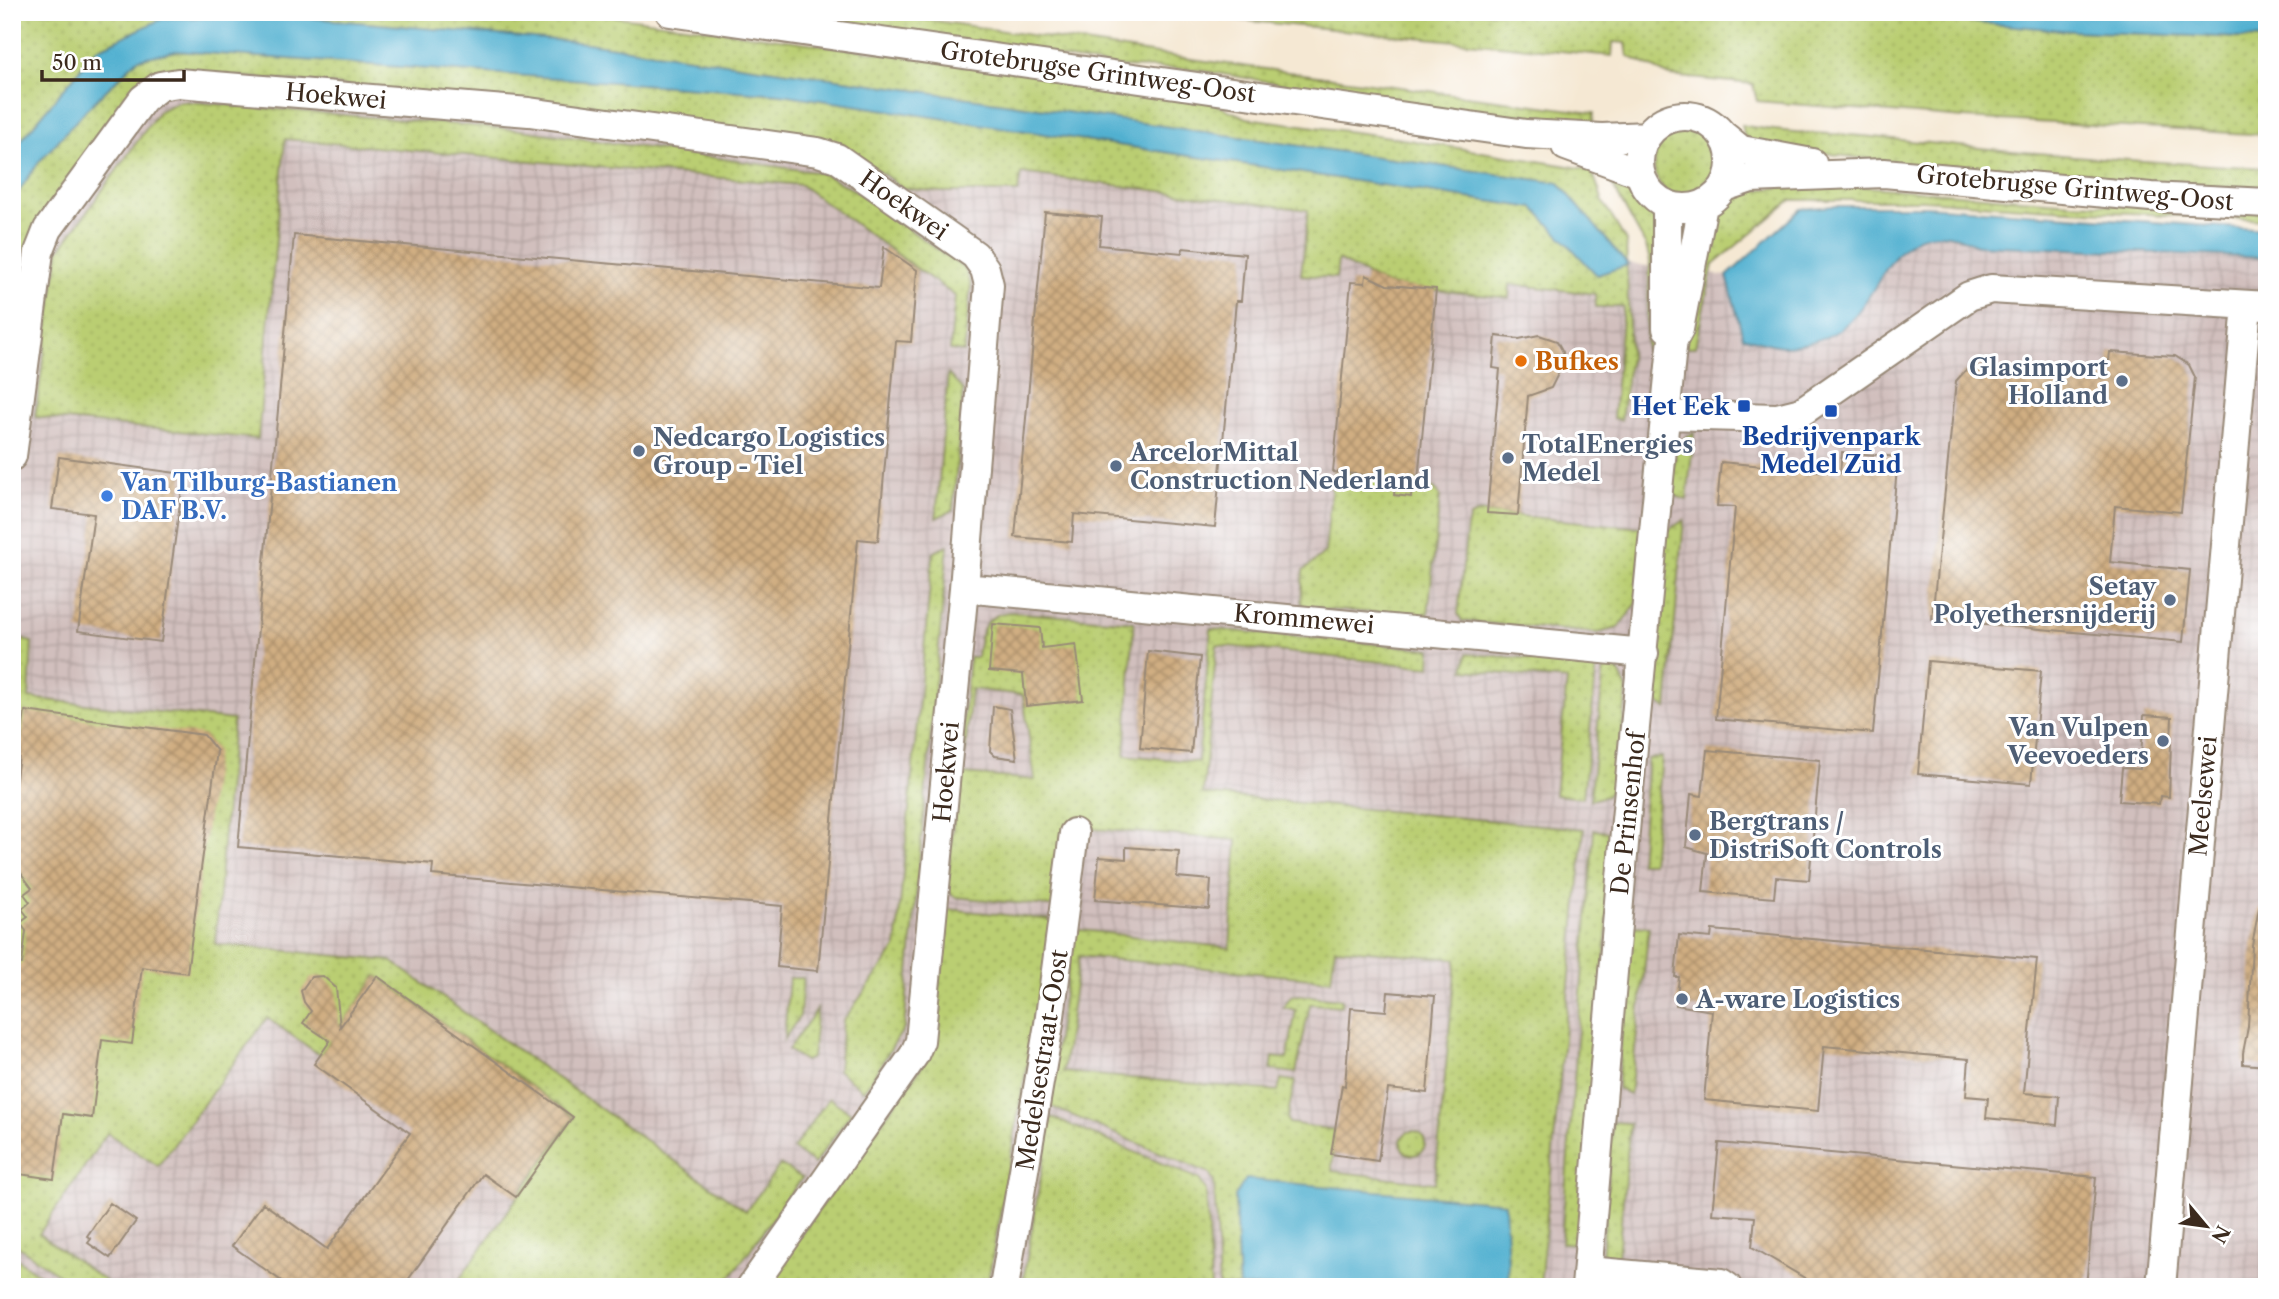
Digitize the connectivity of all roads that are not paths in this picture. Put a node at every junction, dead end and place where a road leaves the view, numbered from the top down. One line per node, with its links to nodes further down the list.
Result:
1 (670, 12): 2 (street, Grotebrugse Grintweg-Oost)
2 (1526, 134): 3 (street, Grotebrugse Grintweg-Oost); 5 (street, Grotebrugse Grintweg-Oost)
3 (1647, 136): 4 (street); 5 (street)
4 (1724, 136): 6 (street, Grotebrugse Grintweg-Oost); 7 (street)
5 (1640, 173): 9 (street)
6 (1884, 173): 7 (street, Grotebrugse Grintweg-Oost); 8 (street, Grotebrugse Grintweg-Oost)
7 (1714, 196): 9 (street); 11 (street, De Prinsenhof)
8 (2267, 203)
9 (1667, 205): 11 (street, De Prinsenhof)
10 (2257, 305): 12 (street); 21 (street, Meelsewei)
11 (1673, 340): 12 (street, De Prinsenhof)
12 (1666, 415): 15 (street, De Prinsenhof)
13 (12, 456): 14 (street, Hoekwei)
14 (964, 588): 15 (street, Krommewei); 18 (street, Hoekwei)
15 (1644, 653): 17 (street, De Prinsenhof)
16 (1074, 833): 19 (street, Medelsestraat-Oost)
17 (1587, 1279): 20 (street)
18 (751, 1287)
19 (1004, 1287)
20 (1727, 1287)
21 (2161, 1287)

